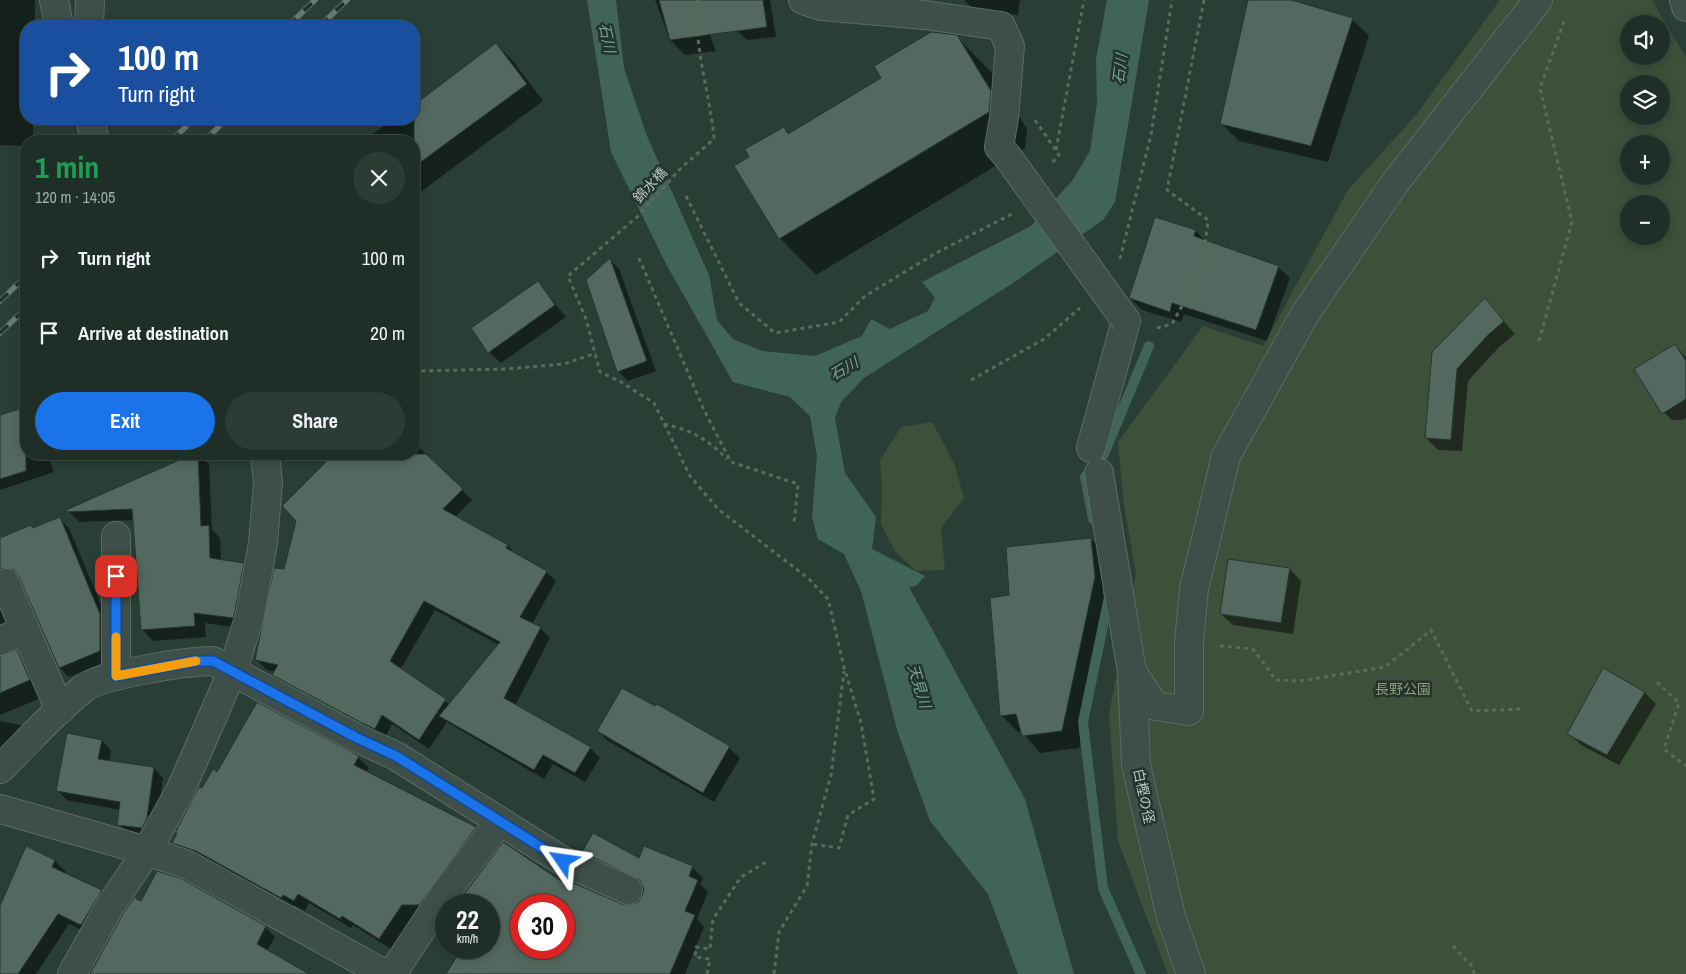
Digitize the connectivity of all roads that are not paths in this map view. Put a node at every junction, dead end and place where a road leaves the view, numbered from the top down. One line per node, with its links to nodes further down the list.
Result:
1 (54, 0): 7 (street)
2 (90, 0): 8 (street)
3 (802, 0): 15 (street, 白樫の径, bridge)
4 (1538, 0): 15 (street)
5 (1684, 0): 6 (street)
6 (1686, 7)
7 (57, 20)
8 (89, 20)
9 (266, 460): 14 (street)
10 (116, 536): 16 (street)
11 (5, 583): 12 (street)
12 (25, 630): 13 (street); 17 (street)
13 (0, 641)
14 (234, 670): 16 (street); 20 (street); 21 (street)
15 (1132, 672): 26 (street, 白樫の径)
16 (116, 676): 17 (street)
17 (60, 710): 18 (street)
18 (0, 770)
19 (0, 809): 21 (street)
20 (499, 822): 22 (street); 25 (street)
21 (147, 851): 23 (street); 24 (street)
22 (628, 890)
23 (72, 974)
24 (386, 974)
25 (392, 974)
26 (1191, 974)

